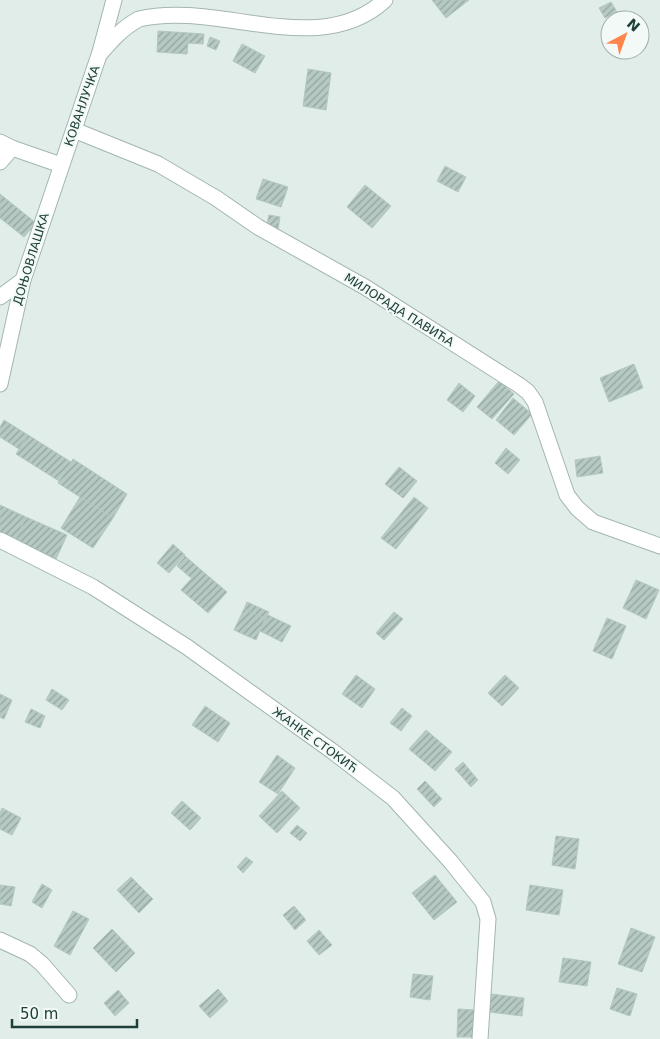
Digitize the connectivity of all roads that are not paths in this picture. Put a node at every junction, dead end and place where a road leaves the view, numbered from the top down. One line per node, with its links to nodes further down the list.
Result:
1 (114, 0): 3 (street)
2 (384, 0): 3 (street, КОВАНЛУЧКА)
3 (99, 55): 4 (street, КОВАНЛУЧКА)
4 (74, 130): 7 (street, КОВАНЛУЧКА); 12 (street, МИЛОРАДА ПАВИЋА)
5 (6, 145): 6 (street); 7 (street)
6 (0, 162)
7 (61, 165): 8 (street, ДОЊОВЛАШКА)
8 (23, 280): 9 (street); 10 (street, ДОЊОВЛАШКА)
9 (0, 298)
10 (0, 384)
11 (0, 540): 15 (street, ЖАНКЕ СТОКИЋ)
12 (660, 546)
13 (0, 940): 14 (street)
14 (69, 995)
15 (480, 1039)

